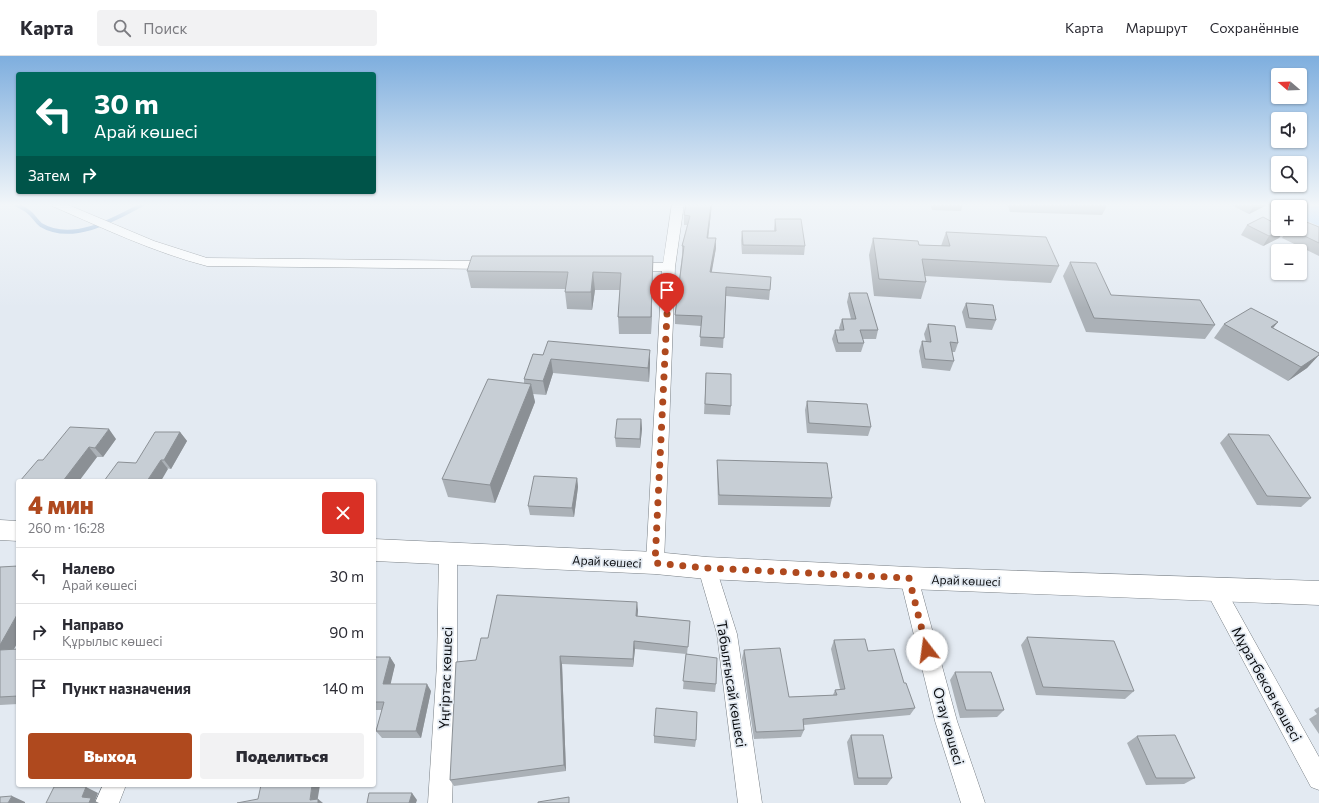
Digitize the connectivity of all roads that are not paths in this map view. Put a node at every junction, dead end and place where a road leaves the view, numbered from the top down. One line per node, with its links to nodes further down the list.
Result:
1 (140, 239): 3 (street)
2 (673, 239): 5 (street)
3 (501, 266)
4 (621, 267): 5 (street)
5 (669, 267): 10 (street)
6 (0, 530): 7 (main road)
7 (16, 531)
8 (376, 550): 9 (main road, Арай көшесі)
9 (448, 554): 10 (main road, Арай көшесі); 18 (street, Үңгіртас көшесі)
10 (655, 563): 11 (main road, Арай көшесі)
11 (707, 568): 12 (main road, Арай көшесі); 19 (street, Табылғысай көшесі)
12 (909, 578): 13 (main road, Арай көшесі); 20 (street, Отау көшесі)
13 (1215, 589): 14 (main road, Арай көшесі); 15 (street, Мұратбеков көшесі)
14 (1319, 593)
15 (1319, 779)
16 (114, 787): 17 (street)
17 (107, 803)
18 (440, 803)
19 (750, 803)
20 (972, 803)

